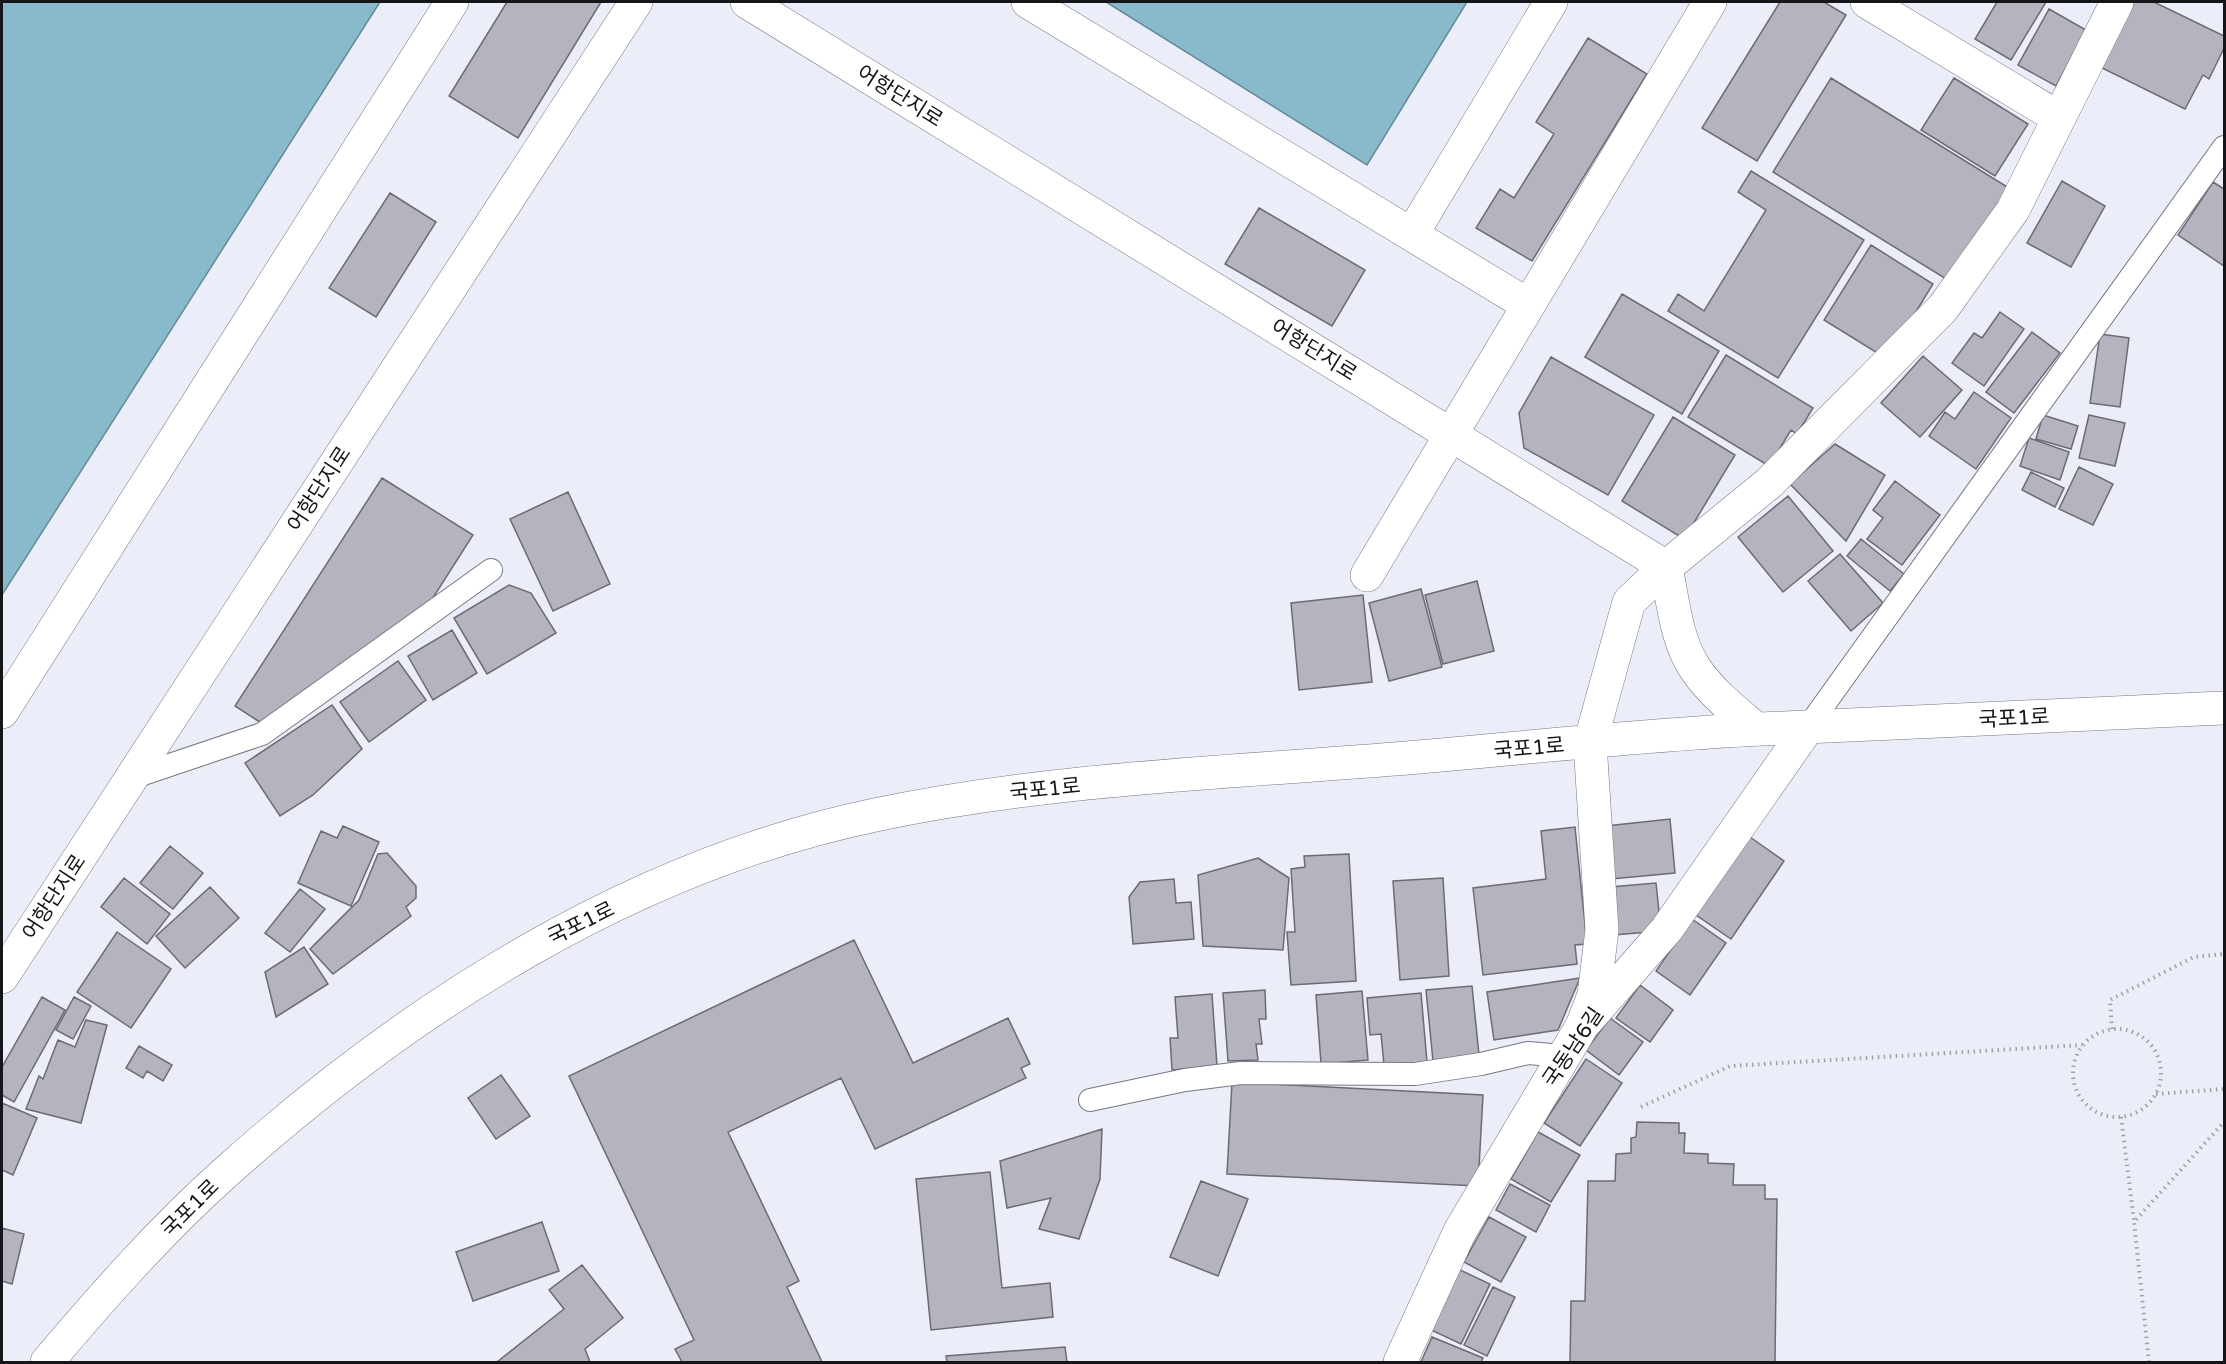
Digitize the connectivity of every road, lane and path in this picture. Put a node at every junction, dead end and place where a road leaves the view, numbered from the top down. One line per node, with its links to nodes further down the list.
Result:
1 (452, 2): 18 (street)
2 (636, 2): 22 (street, 어항단지로)
3 (747, 2): 13 (street, 어항단지로)
4 (1028, 2): 11 (street)
5 (1551, 2): 11 (street)
6 (1710, 2): 12 (street)
7 (1868, 2): 9 (street)
8 (2117, 2): 9 (street)
9 (2059, 118): 14 (street)
10 (2224, 147): 19 (lane)
11 (1412, 234): 12 (street)
12 (1528, 305): 13 (street)
13 (1451, 435): 14 (street, 어항단지로); 16 (street)
14 (1666, 567): 20 (street); 21 (street)
15 (491, 570): 22 (lane)
16 (1367, 575)
17 (2224, 708): 19 (street, 국포1로)
18 (2, 712)
19 (1808, 727): 20 (street, 국포1로); 25 (street, 국동남6길)
20 (1756, 729): 21 (street, 국포1로)
21 (1590, 743): 25 (street); 36 (street, 국포1로)
22 (131, 778): 24 (street, 어항단지로)
23 (2224, 954): 26 (path)
24 (2, 977)
25 (1582, 1026): 28 (street, 국동남6길)
26 (2112, 1029): 27 (path); 30 (path)
27 (2082, 1045): 32 (path); 33 (path)
28 (1564, 1056): 31 (lane); 37 (street, 국동남6길)
29 (2224, 1089): 30 (path)
30 (2156, 1094): 33 (path)
31 (1090, 1100)
32 (1641, 1107)
33 (2121, 1117): 35 (path)
34 (2224, 1122): 35 (path)
35 (2134, 1222): 38 (path)
36 (47, 1362)
37 (1400, 1362)
38 (2149, 1362)

